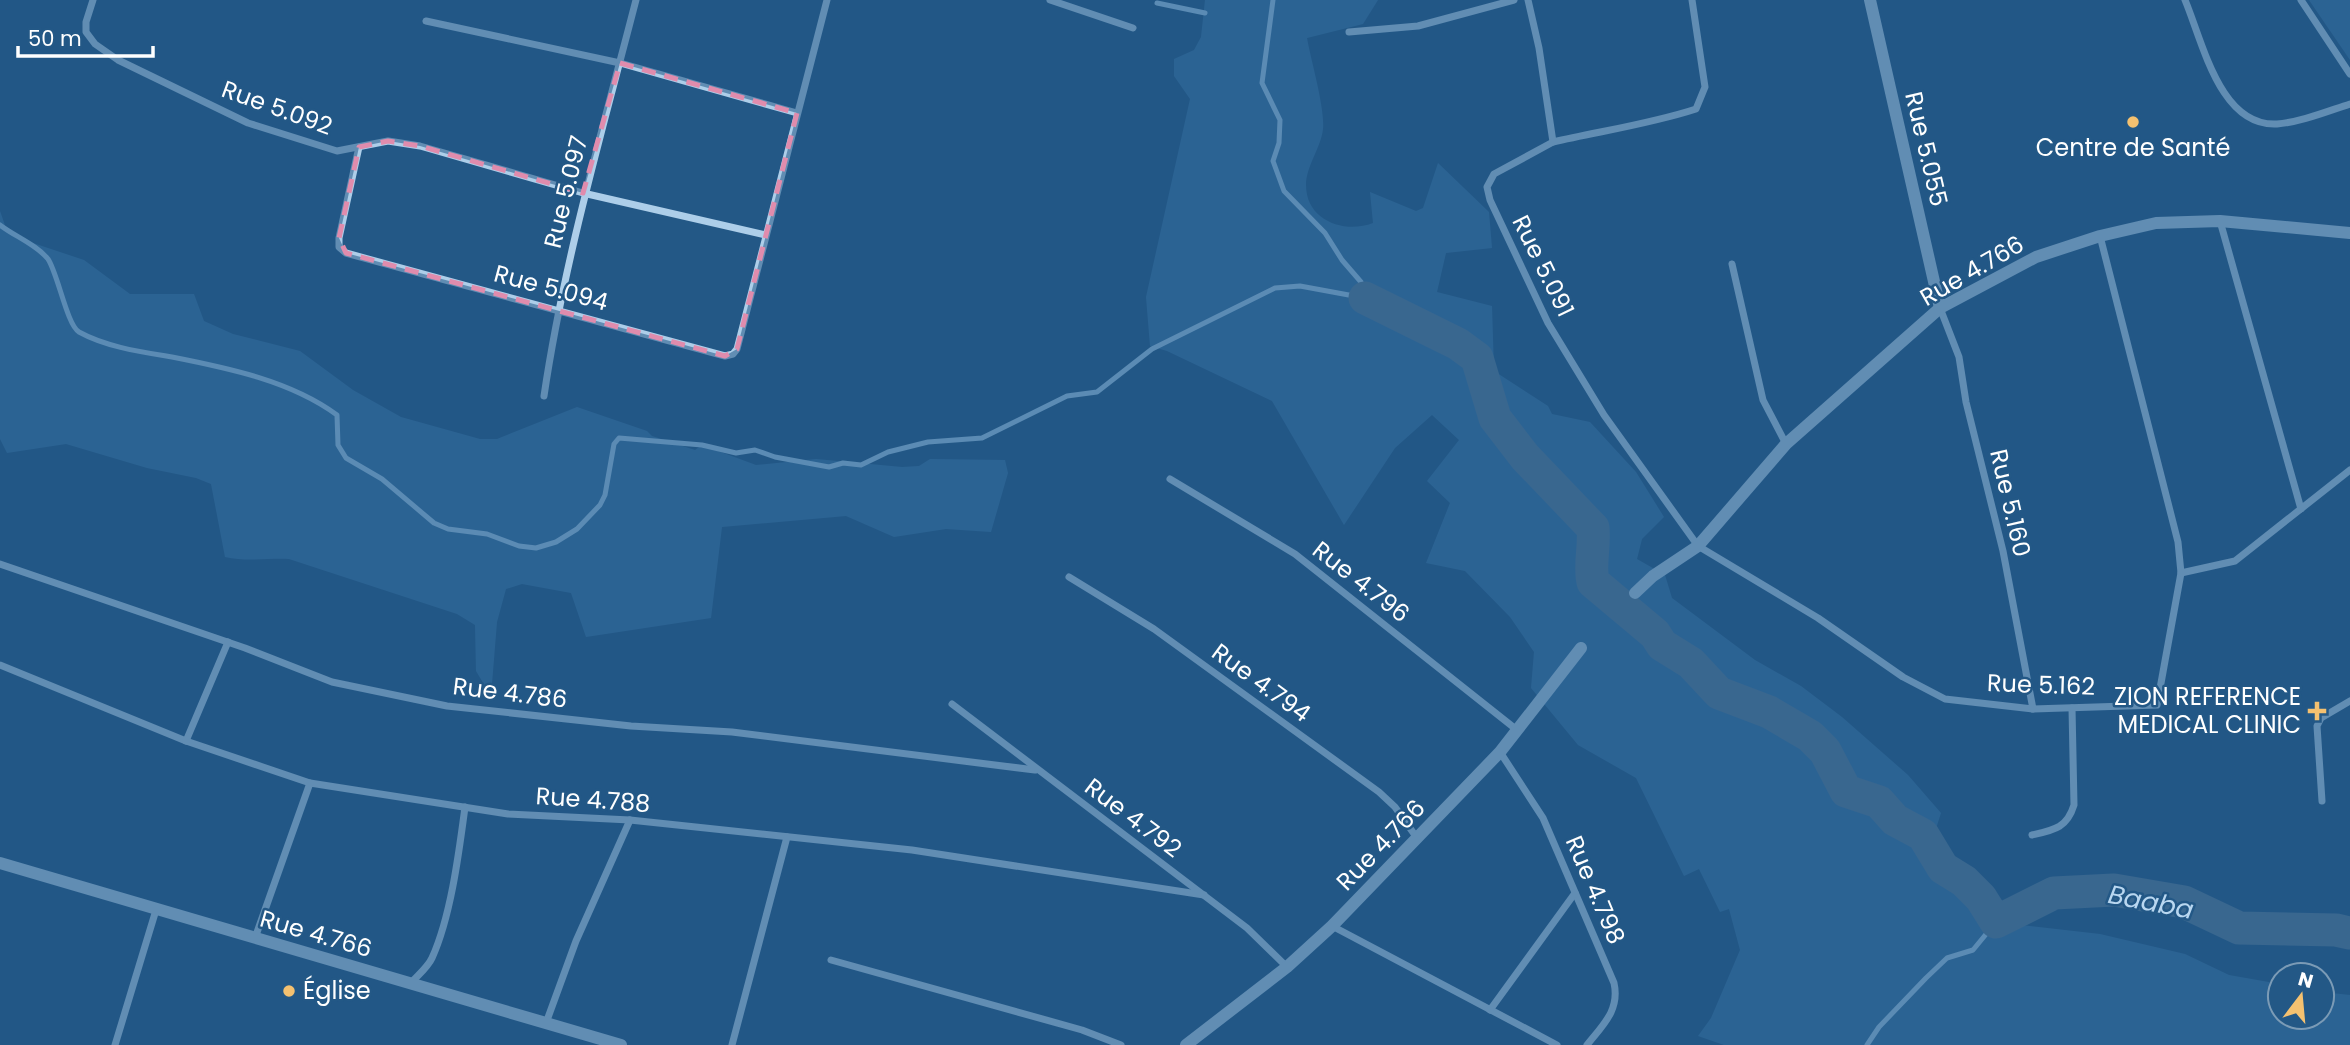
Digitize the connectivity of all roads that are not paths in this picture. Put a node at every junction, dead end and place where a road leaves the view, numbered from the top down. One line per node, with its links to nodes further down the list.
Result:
1 (93, 0): 19 (street, Rue 5.092)
2 (636, 0): 14 (street, Rue 5.097)
3 (827, 0): 17 (street)
4 (1051, 0): 12 (street)
5 (1514, 0): 13 (street)
6 (1528, 0): 18 (street)
7 (1692, 0): 18 (street)
8 (1870, 0): 26 (street, Rue 5.055)
9 (2185, 0): 16 (street)
10 (2301, 0): 15 (street)
11 (426, 22): 14 (street)
12 (1133, 28)
13 (1349, 32)
14 (620, 63): 17 (street); 20 (street, Rue 5.097)
15 (2350, 74)
16 (2350, 104)
17 (797, 114): 23 (street)
18 (1553, 142): 33 (street, Rue 5.091)
19 (359, 147): 20 (street, Rue 5.092); 27 (street, Rue 5.094)
20 (583, 193): 23 (street, Rue 5.092); 27 (street, Rue 5.097)
21 (2220, 221): 22 (street, Rue 4.766); 24 (street, Rue 4.766); 32 (street)
22 (2350, 233)
23 (766, 235): 27 (street, Rue 5.094)
24 (2100, 236): 26 (street, Rue 4.766); 35 (street, Rue 5.162)
25 (1732, 264): 29 (street)
26 (1940, 308): 29 (street, Rue 4.766); 44 (street, Rue 5.160)
27 (557, 309): 28 (street, Rue 5.097)
28 (544, 396)
29 (1786, 444): 33 (street, Rue 4.766)
30 (2350, 470): 32 (street)
31 (1170, 479): 45 (street, Rue 4.796)
32 (2301, 509): 35 (street)
33 (1698, 545): 37 (street, Rue 4.766); 44 (street, Rue 5.162)
34 (0, 564): 38 (street, Rue 4.786)
35 (2180, 573): 43 (street, Rue 5.162)
36 (1069, 577): 55 (street, Rue 4.794)
37 (1635, 593)
38 (228, 642): 46 (street); 48 (street, Rue 4.786)
39 (1581, 648): 45 (street, Rue 4.766)
40 (0, 665): 46 (street, Rue 4.788)
41 (2350, 701): 50 (street)
42 (952, 704): 48 (street, Rue 4.792)
43 (2072, 708): 44 (street, Rue 5.162); 53 (street)
44 (2033, 709)
45 (1517, 730): 47 (street, Rue 4.766)
46 (186, 741): 49 (street, Rue 4.788)
47 (1500, 752): 55 (street, Rue 4.766); 57 (street, Rue 4.798)
48 (1035, 770): 58 (street, Rue 4.792)
49 (310, 783): 51 (street, Rue 4.788); 61 (street)
50 (2322, 801)
51 (465, 807): 52 (street, Rue 4.788); 64 (street)
52 (630, 820): 54 (street, Rue 4.788); 66 (street)
53 (2032, 835)
54 (787, 837): 58 (street, Rue 4.788); 69 (street)
55 (1417, 838): 60 (street, Rue 4.766)
56 (0, 863): 59 (street, Rue 4.766)
57 (1575, 893): 65 (street); 73 (street, Rue 4.798)
58 (1204, 895): 63 (street, Rue 4.792)
59 (156, 910): 61 (street, Rue 4.766); 67 (street)
60 (1332, 926): 63 (street, Rue 4.766); 65 (street)
61 (255, 938): 64 (street, Rue 4.766)
62 (831, 960): 70 (street)
63 (1287, 967): 71 (street, Rue 4.766)
64 (411, 984): 66 (street, Rue 4.766)
65 (1490, 1010): 72 (street)
66 (546, 1023): 68 (street, Rue 4.766)
67 (115, 1045)
68 (621, 1045)
69 (732, 1045)
70 (1121, 1045)
71 (1186, 1045)
72 (1557, 1045)
73 (1587, 1045)

